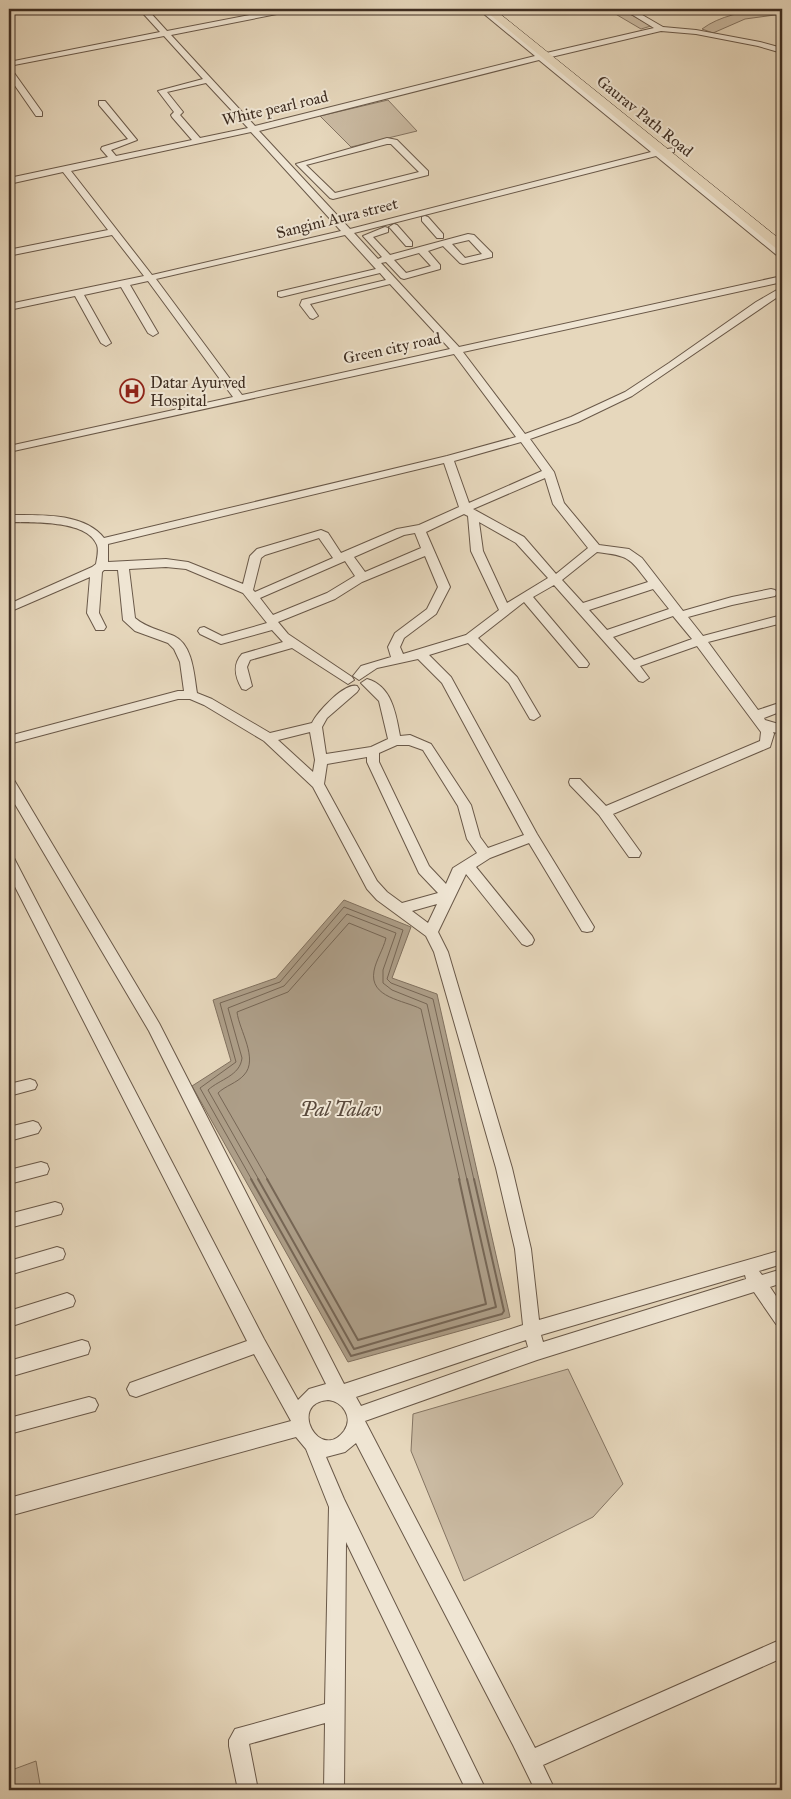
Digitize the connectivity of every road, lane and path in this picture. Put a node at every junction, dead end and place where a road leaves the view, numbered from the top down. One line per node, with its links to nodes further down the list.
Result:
1 (143, 9): 8 (street)
2 (292, 9): 8 (street)
3 (482, 9): 10 (street)
4 (488, 9): 10 (main road, Gaurav Path Road)
5 (496, 9): 10 (main road, Gaurav Path Road)
6 (628, 9): 7 (street)
7 (661, 29): 9 (street); 10 (street, White pearl road)
8 (166, 33): 11 (street); 13 (street)
9 (782, 51)
10 (549, 55): 16 (street, White pearl road); 18 (main road, Gaurav Path Road)
11 (9, 64)
12 (9, 72): 15 (street)
13 (209, 80): 16 (street); 17 (street)
14 (102, 103): 19 (street)
15 (39, 114)
16 (254, 129): 17 (street, White pearl road); 27 (street)
17 (198, 141): 19 (street, White pearl road)
18 (664, 152): 32 (street, Sangini Aura street); 33 (main road, Gaurav Path Road); 36 (main road, Gaurav Path Road); 40 (street)
19 (113, 158): 20 (street, White pearl road)
20 (64, 168): 23 (street, White pearl road); 31 (street)
21 (377, 173): 24 (street)
22 (365, 176): 26 (street)
23 (9, 181)
24 (386, 183): 25 (street); 26 (street)
25 (321, 186): 26 (street); 27 (street)
26 (375, 186)
27 (309, 189): 32 (street)
28 (450, 213): 29 (street)
29 (425, 219): 30 (street); 34 (street)
30 (394, 227): 35 (street); 39 (street)
31 (114, 232): 38 (street); 43 (street)
32 (347, 232): 41 (street); 43 (street, Sangini Aura street)
33 (782, 239)
34 (443, 240): 34 (street); 35 (street); 37 (street)
35 (409, 244): 39 (street)
36 (782, 247)
37 (422, 250): 39 (street); 39 (street)
38 (13, 252)
39 (384, 255): 41 (street)
40 (782, 255)
41 (375, 262): 45 (street); 49 (street)
42 (782, 272): 54 (street, Green city road)
43 (150, 278): 46 (street, Sangini Aura street); 55 (street)
44 (782, 279): 54 (street, Green city road)
45 (392, 281): 51 (street); 54 (street)
46 (124, 283): 48 (street, Sangini Aura street); 52 (street)
47 (782, 290): 56 (street)
48 (78, 293): 50 (street, Sangini Aura street); 53 (street)
49 (281, 294)
50 (9, 307)
51 (313, 316)
52 (154, 332)
53 (106, 344)
54 (454, 347): 55 (street, Green city road); 56 (street)
55 (236, 394): 57 (street, Green city road); 58 (street, Green city road)
56 (524, 438): 59 (street); 60 (street)
57 (9, 441)
58 (9, 449)
59 (448, 459): 61 (street); 64 (street)
60 (549, 472): 61 (street); 65 (street)
61 (469, 512): 63 (street); 71 (street); 78 (street)
62 (9, 518): 64 (street)
63 (422, 528): 66 (street); 67 (street)
64 (101, 542): 69 (street)
65 (595, 548): 71 (street); 72 (street)
66 (428, 550): 70 (street); 89 (street)
67 (343, 557): 70 (street); 73 (street); 73 (street)
68 (123, 566): 69 (street); 73 (street); 95 (street)
69 (99, 568): 76 (street); 82 (street)
70 (363, 578): 81 (street)
71 (556, 579): 75 (street); 77 (street)
72 (655, 584): 77 (street); 79 (street)
73 (250, 593): 81 (street)
74 (771, 593): 79 (street)
75 (525, 596): 78 (street); 90 (street)
76 (9, 608)
77 (581, 608): 84 (street)
78 (506, 611): 85 (street)
79 (677, 614): 84 (street); 86 (street)
80 (782, 619): 86 (street)
81 (273, 622): 83 (street); 87 (street)
82 (100, 627)
83 (204, 631)
84 (605, 634): 91 (street)
85 (470, 638): 88 (street); 97 (street)
86 (698, 641): 91 (street); 98 (street)
87 (294, 643): 93 (street); 94 (street)
88 (420, 654): 89 (street); 112 (street)
89 (398, 658): 93 (street)
90 (583, 664)
91 (631, 665): 92 (street)
92 (643, 678)
93 (357, 682): 99 (street); 104 (street)
94 (246, 686)
95 (191, 695): 101 (street); 102 (street)
96 (782, 706): 98 (street)
97 (534, 716)
98 (758, 719): 100 (street); 111 (street)
99 (316, 727): 102 (street); 107 (street)
100 (782, 730)
101 (30, 736): 103 (street); 105 (street)
102 (268, 738): 110 (street)
103 (9, 740)
104 (395, 741): 106 (street); 114 (street)
105 (9, 747)
106 (373, 751): 107 (street); 117 (street)
107 (321, 760): 110 (street)
108 (575, 782): 111 (street)
109 (9, 783): 145 (street)
110 (318, 784): 118 (street)
111 (604, 812): 113 (street)
112 (532, 837): 114 (street); 119 (street)
113 (634, 853)
114 (485, 854): 116 (street)
115 (9, 862): 140 (street)
116 (467, 866): 117 (street); 121 (street)
117 (448, 895): 118 (street); 120 (street)
118 (400, 909): 120 (street)
119 (587, 927)
120 (431, 932): 139 (street)
121 (527, 940)
122 (30, 1085): 123 (street)
123 (9, 1090)
124 (33, 1128): 125 (street)
125 (9, 1134)
126 (41, 1169): 127 (street)
127 (9, 1177)
128 (55, 1209): 129 (street)
129 (9, 1221)
130 (57, 1254): 133 (street)
131 (782, 1256): 132 (street)
132 (747, 1267): 135 (street); 139 (street)
133 (9, 1268)
134 (782, 1276): 135 (street)
135 (758, 1283): 138 (street); 142 (street)
136 (67, 1301): 137 (street)
137 (9, 1319)
138 (782, 1319)
139 (532, 1330): 142 (street); 145 (street)
140 (258, 1345): 144 (street); 148 (street)
141 (82, 1348): 143 (street)
142 (537, 1352): 147 (street)
143 (9, 1369)
144 (136, 1389)
145 (340, 1394): 147 (street); 148 (street)
146 (88, 1405): 149 (street)
147 (356, 1420): 150 (street); 155 (street)
148 (299, 1423): 150 (street); 152 (street)
149 (9, 1426)
150 (312, 1443): 151 (street)
151 (337, 1505): 154 (street); 158 (street)
152 (9, 1507)
153 (782, 1648): 155 (street)
154 (335, 1711): 156 (street); 157 (street)
155 (531, 1760): 159 (street)
156 (248, 1790)
157 (334, 1790)
158 (476, 1790)
159 (545, 1790)

